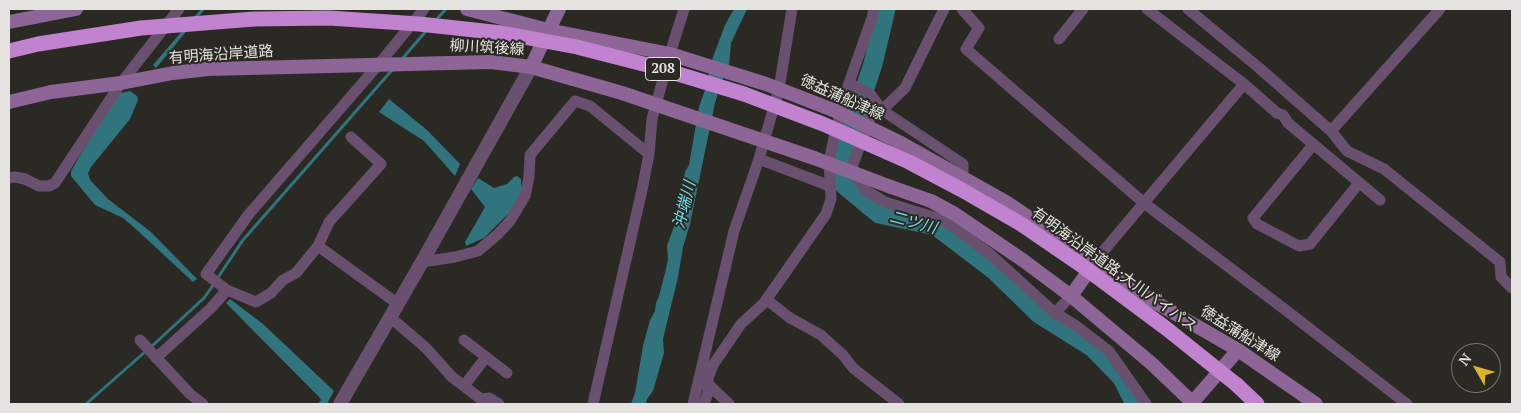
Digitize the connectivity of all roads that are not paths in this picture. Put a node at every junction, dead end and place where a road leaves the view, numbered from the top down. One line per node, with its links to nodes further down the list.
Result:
1 (76, 9): 15 (main road)
2 (179, 9): 24 (street)
3 (424, 9): 22 (street)
4 (559, 9): 16 (main road, 柳川筑後線)
5 (684, 9): 19 (street)
6 (792, 9): 27 (street)
7 (874, 9): 25 (street)
8 (944, 9): 30 (street)
9 (962, 9): 42 (street)
10 (1082, 9): 17 (street)
11 (1147, 9): 26 (street)
12 (1188, 9): 31 (street)
13 (1440, 9): 31 (street)
14 (472, 10): 16 (main road)
15 (9, 22)
16 (548, 30): 19 (main road, 徳益蒲船津線); 23 (main road, 柳川筑後線)
17 (1059, 39)
18 (9, 50): 61 (highway, 有明海沿岸道路;大川バイパス / 208, bridge)
19 (675, 55): 27 (main road, 徳益蒲船津線); 29 (street)
20 (9, 56): 61 (highway, 有明海沿岸道路;大川バイパス / 208)
21 (438, 62): 22 (main road, 有明海沿岸道路); 23 (main road, 柳川筑後線)
22 (379, 64): 24 (main road, 有明海沿岸道路); 46 (street)
23 (530, 67): 29 (main road); 44 (street)
24 (121, 83): 28 (main road, 有明海沿岸道路); 37 (street)
25 (849, 83): 30 (street); 40 (street)
26 (1244, 84): 34 (street); 42 (street)
27 (773, 87): 33 (street); 38 (main road, 徳益蒲船津線, bridge)
28 (9, 102)
29 (659, 106): 33 (main road); 35 (street)
30 (882, 110): 38 (street); 51 (street)
31 (1331, 131): 47 (street)
32 (351, 138): 43 (street)
33 (760, 139): 36 (street); 48 (main road, bridge)
34 (1314, 145): 39 (street); 39 (street)
35 (649, 154): 44 (street); 65 (street)
36 (759, 159): 40 (street); 66 (street)
37 (9, 178)
38 (963, 179): 45 (main road, 徳益蒲船津線)
39 (1359, 183): 41 (street)
40 (830, 186): 49 (street)
41 (1380, 200)
42 (1144, 203): 45 (street); 74 (street)
43 (318, 246): 46 (street); 50 (street)
44 (422, 262): 50 (street)
45 (1095, 262): 48 (main road); 55 (main road, 徳益蒲船津線)
46 (224, 288): 56 (street)
47 (1512, 288)
48 (1071, 296): 51 (street); 71 (main road)
49 (767, 300): 59 (street); 69 (street)
50 (398, 304): 52 (street)
51 (1055, 313): 70 (street)
52 (390, 317): 60 (street); 64 (street)
53 (464, 340): 57 (street)
54 (142, 342): 56 (street)
55 (1238, 350): 71 (main road); 73 (main road, 徳益蒲船津線)
56 (154, 356): 63 (street)
57 (486, 357): 58 (street); 60 (street)
58 (507, 373)
59 (708, 384): 67 (street); 68 (street)
60 (464, 386): 62 (street)
61 (1235, 387): 72 (highway, 有明海沿岸道路;大川バイパス / 208)
62 (491, 402)
63 (203, 404)
64 (340, 404)
65 (593, 404)
66 (693, 404)
67 (704, 404)
68 (729, 404)
69 (899, 404)
70 (1146, 404)
71 (1193, 404)
72 (1256, 404)
73 (1316, 404)
74 (1407, 404)

